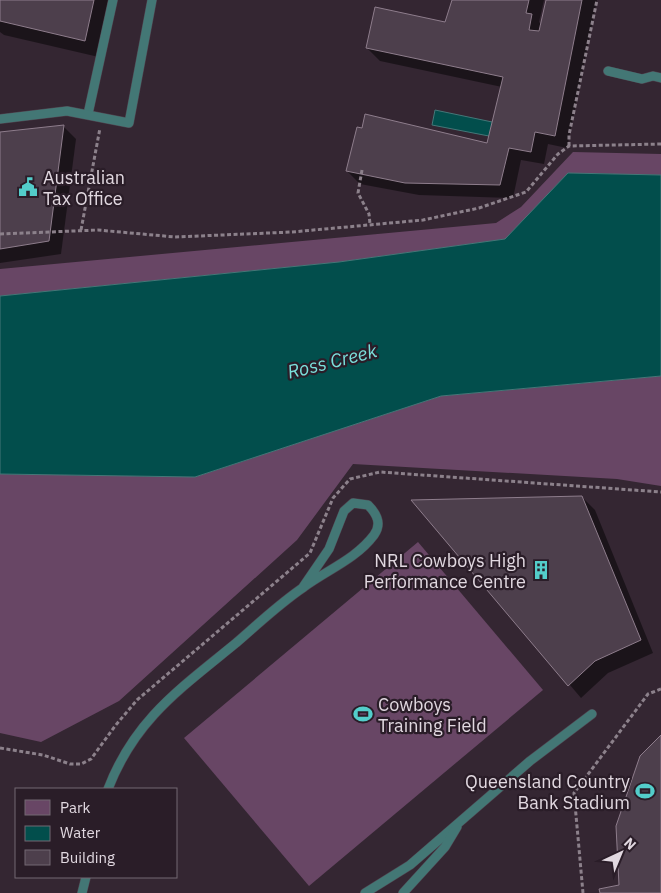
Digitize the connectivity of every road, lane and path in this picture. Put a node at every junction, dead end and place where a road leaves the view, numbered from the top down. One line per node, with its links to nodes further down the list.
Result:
1 (113, 0): 6 (lane)
2 (152, 0): 7 (lane)
3 (597, 0): 10 (path)
4 (608, 71): 5 (lane)
5 (661, 78)
6 (88, 114): 7 (lane); 8 (lane)
7 (102, 117): 13 (path)
8 (0, 119)
9 (661, 144): 10 (path)
10 (569, 146): 12 (path)
11 (362, 170): 12 (path)
12 (370, 224): 13 (path)
13 (81, 230): 14 (path)
14 (0, 234)
15 (303, 587): 15 (lane); 20 (lane)
16 (661, 689): 26 (path)
17 (592, 714): 21 (lane)
18 (0, 748): 19 (path)
19 (92, 759)
20 (108, 788)
21 (460, 823): 24 (lane); 25 (lane)
22 (86, 878): 23 (lane)
23 (82, 893)
24 (365, 893)
25 (403, 893)
26 (583, 893)

